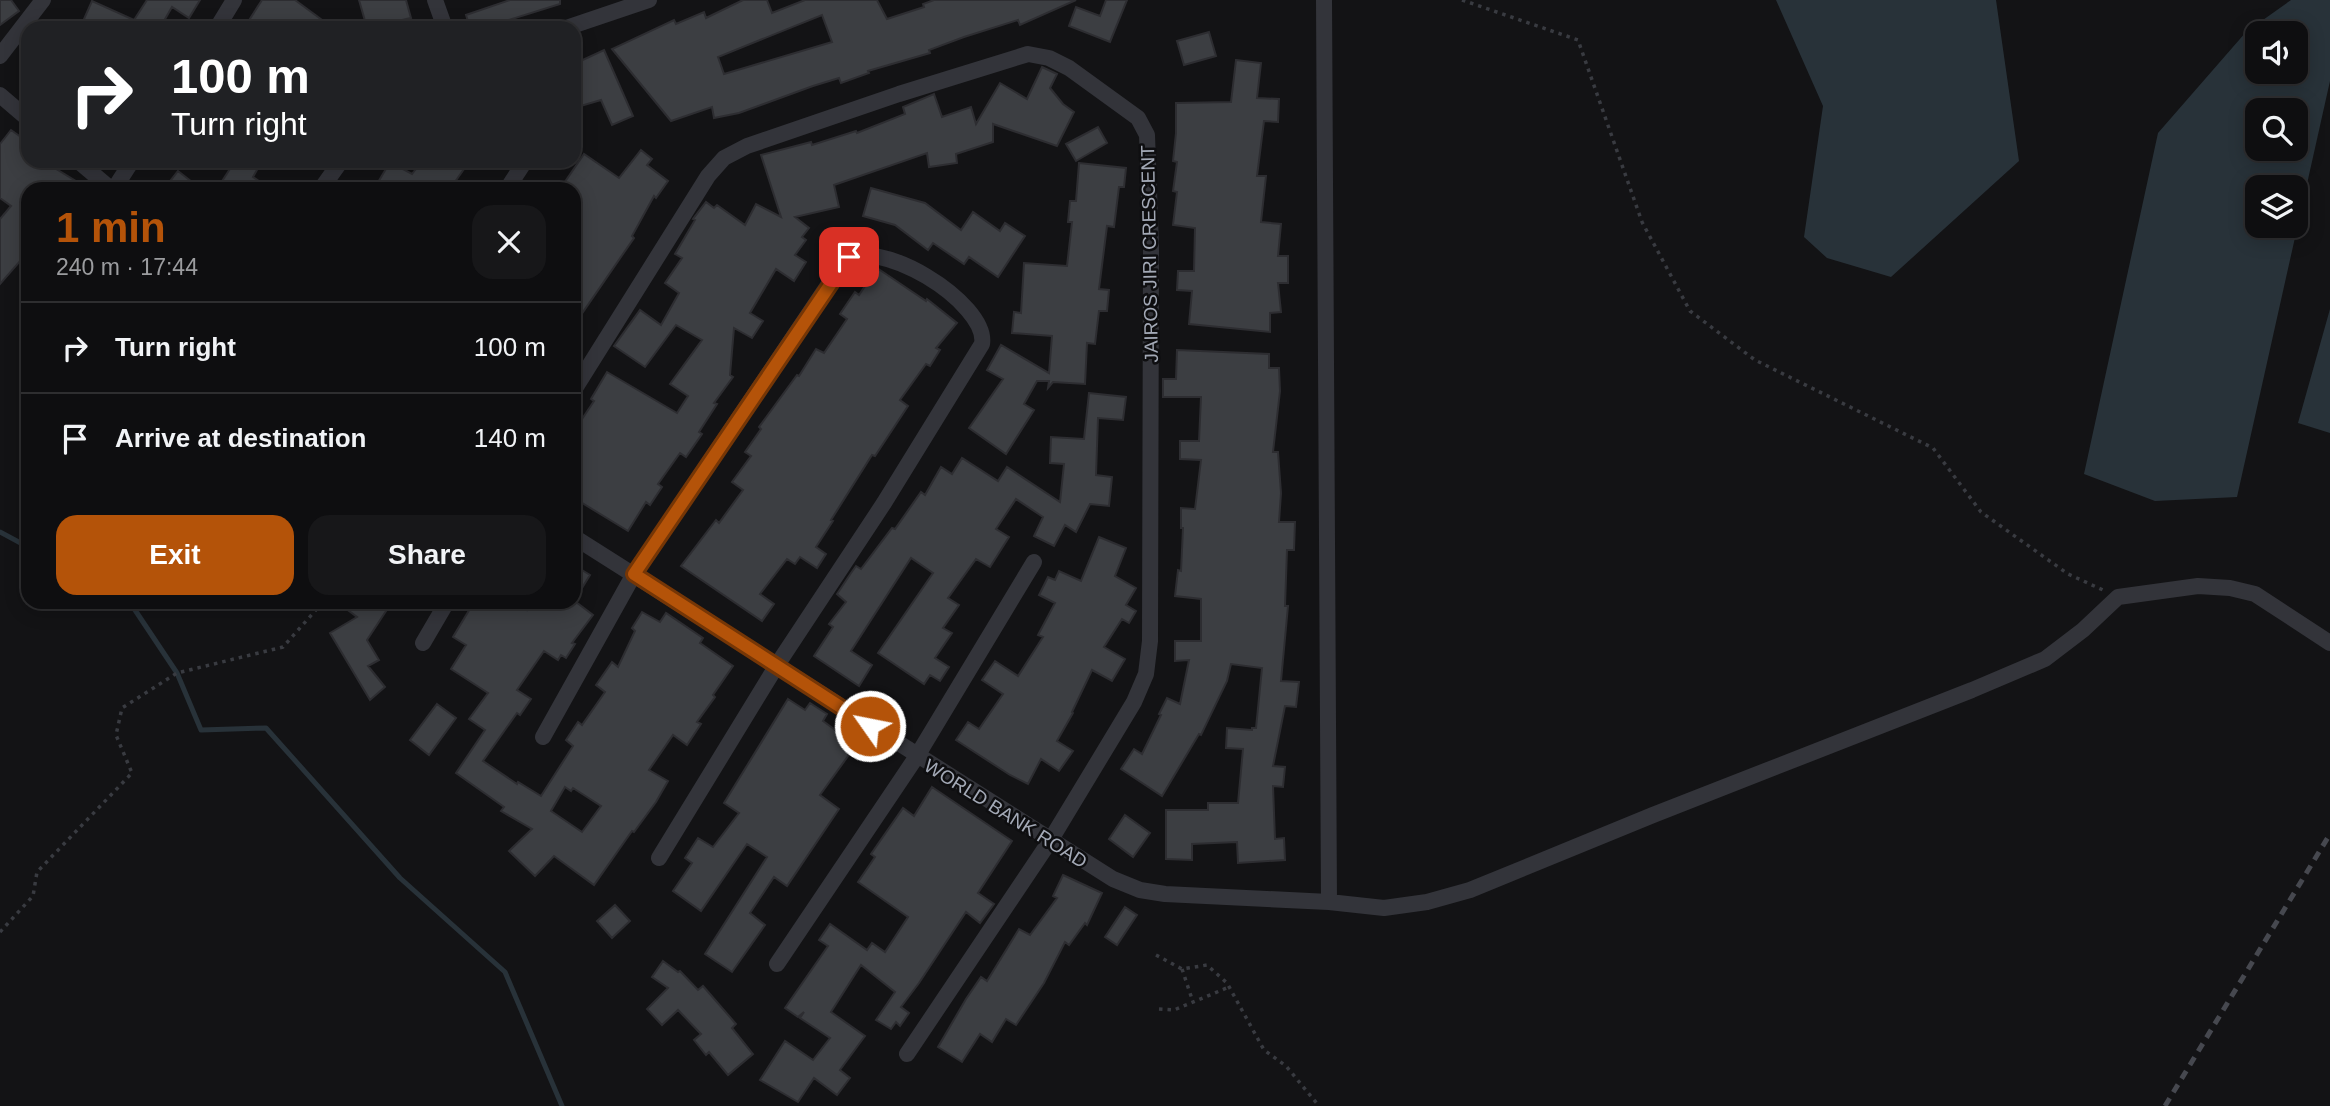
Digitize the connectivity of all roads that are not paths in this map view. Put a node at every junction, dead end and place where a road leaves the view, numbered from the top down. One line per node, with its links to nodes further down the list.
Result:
1 (43, 0): 7 (street)
2 (234, 0): 8 (street)
3 (435, 0): 9 (street)
4 (649, 0): 6 (street)
5 (1325, 0): 29 (street)
6 (608, 7): 10 (street)
7 (27, 21)
8 (221, 21)
9 (442, 21)
10 (580, 21)
11 (21, 28): 12 (street)
12 (0, 55)
13 (0, 95): 14 (street)
14 (21, 113)
15 (87, 168): 16 (street)
16 (104, 182)
17 (581, 379): 27 (street, JAIROS JIRI CRESCENT)
18 (581, 541): 20 (street, WORLD BANK ROAD)
19 (1034, 562): 26 (street)
20 (634, 574): 24 (street, WORLD BANK ROAD); 24 (street); 25 (street)
21 (443, 609): 22 (street)
22 (423, 643)
23 (2330, 643): 29 (street, WORLD BANK ROAD)
24 (777, 665): 26 (street, WORLD BANK ROAD); 28 (street)
25 (543, 737)
26 (917, 756): 27 (street, WORLD BANK ROAD); 30 (street)
27 (1050, 841): 29 (street, WORLD BANK ROAD); 31 (street, JAIROS JIRI CRESCENT)
28 (659, 858)
29 (1329, 902)
30 (777, 964)
31 (907, 1054)

